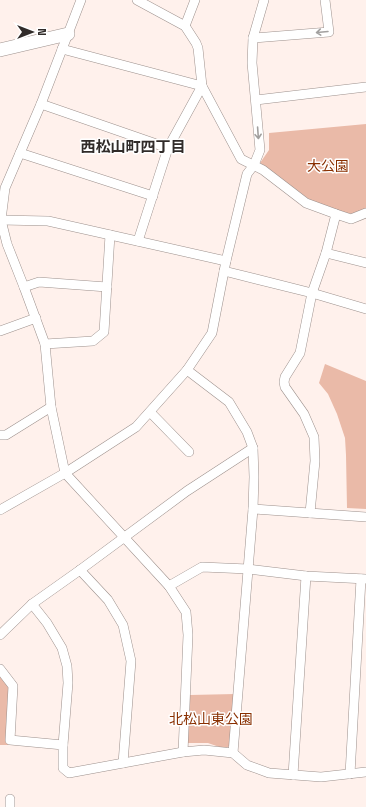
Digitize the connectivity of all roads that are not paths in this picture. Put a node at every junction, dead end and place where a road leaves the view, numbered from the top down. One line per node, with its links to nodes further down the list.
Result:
1 (81, 0): 7 (street)
2 (137, 0): 6 (street)
3 (195, 0): 6 (street)
4 (264, 0): 8 (street)
5 (325, 0): 8 (street, one-way to 8)
6 (185, 26): 11 (street)
7 (68, 34): 9 (street); 10 (street)
8 (253, 38): 13 (street)
9 (62, 49): 11 (street); 14 (street)
10 (0, 50)
11 (202, 86): 15 (street); 17 (street)
12 (366, 88): 13 (street)
13 (256, 100): 17 (street, one-way to 17)
14 (41, 104): 15 (street); 16 (street)
15 (168, 148): 18 (street)
16 (20, 153): 18 (street); 21 (street)
17 (254, 165): 20 (street); 26 (street)
18 (153, 196): 23 (street)
19 (366, 213): 20 (street)
20 (336, 214): 25 (street)
21 (1, 220): 22 (street); 24 (street)
22 (110, 235): 23 (street); 30 (street)
23 (138, 241): 26 (street)
24 (4, 245): 29 (street)
25 (326, 253): 27 (street); 31 (street)
26 (226, 261): 28 (street)
27 (366, 263)
28 (224, 271): 31 (street); 36 (street)
29 (24, 287): 30 (street); 33 (street)
30 (107, 287): 35 (street)
31 (312, 293): 32 (street); 45 (street)
32 (366, 309)
33 (36, 318): 34 (street); 35 (street)
34 (0, 332)
35 (45, 344): 37 (street)
36 (187, 370): 38 (street); 40 (street)
37 (51, 407): 39 (street); 42 (street)
38 (150, 412): 41 (street); 42 (street)
39 (0, 435)
40 (253, 448): 43 (street); 47 (street)
41 (189, 452)
42 (65, 473): 44 (street); 47 (street)
43 (253, 509): 45 (street); 48 (street)
44 (0, 510)
45 (310, 513): 46 (street)
46 (366, 517)
47 (124, 537): 49 (street); 52 (street)
48 (248, 569): 50 (street); 52 (street); 58 (street)
49 (80, 570): 53 (street); 59 (street)
50 (306, 576): 51 (street); 62 (street)
51 (363, 579): 61 (street)
52 (169, 586): 57 (street)
53 (32, 604): 54 (street); 56 (street)
54 (0, 635)
55 (0, 669): 56 (street)
56 (63, 745): 59 (street)
57 (183, 752): 58 (street); 59 (street)
58 (233, 753): 62 (street)
59 (123, 763)
60 (366, 772): 61 (street)
61 (350, 774): 62 (street)
62 (293, 775)

